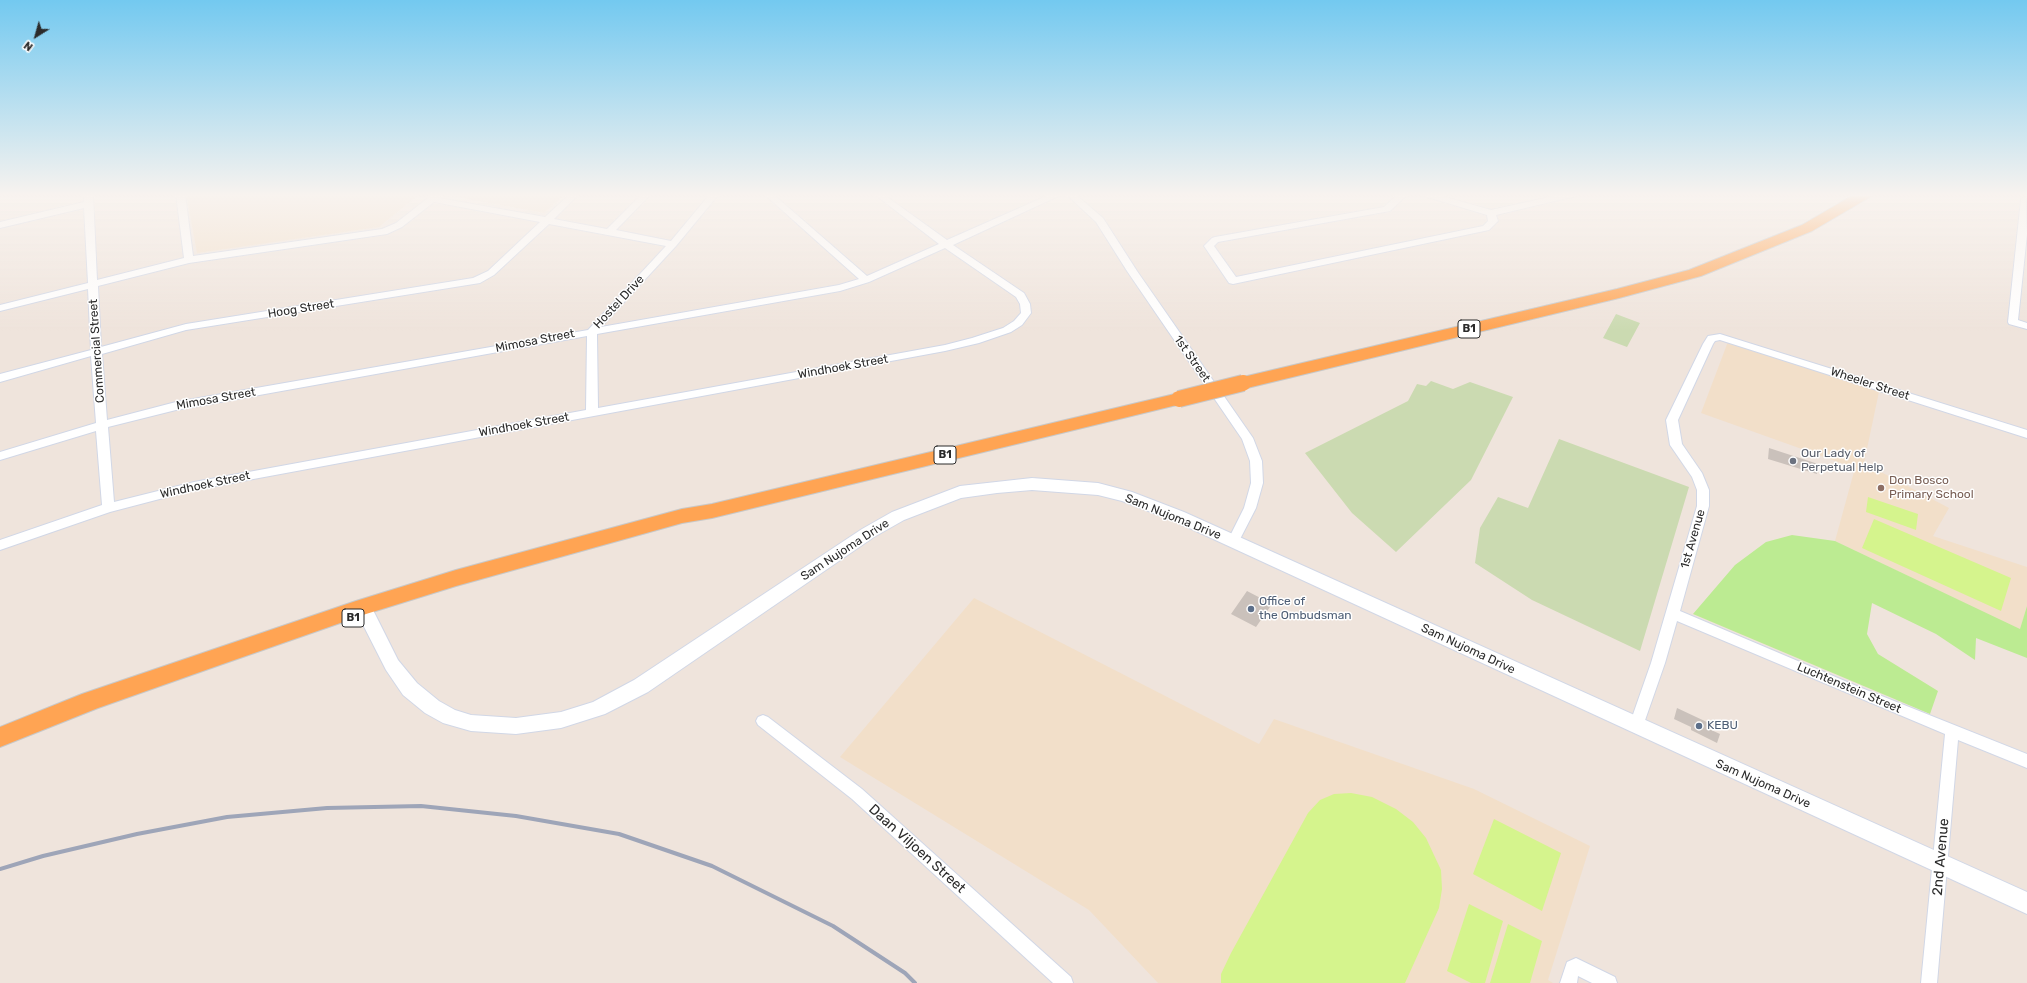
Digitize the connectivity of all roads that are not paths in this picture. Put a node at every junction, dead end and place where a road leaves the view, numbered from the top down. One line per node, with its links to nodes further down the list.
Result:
1 (90, 240): 19 (street, Commercial Street)
2 (186, 240): 17 (street)
3 (329, 240): 17 (street)
4 (526, 240): 24 (street, Hoog Street)
5 (653, 240): 16 (street)
6 (676, 240): 16 (street, Hostel Drive)
7 (820, 240): 18 (street)
8 (940, 240): 15 (street)
9 (951, 240): 15 (street, Mimosa Street)
10 (1112, 240): 31 (street, 1st Street)
11 (1216, 240): 12 (street)
12 (1429, 240)
13 (1780, 240): 33 (highway, B1, bridge)
14 (2022, 240): 21 (street)
15 (944, 243): 18 (street, Mimosa Street); 26 (street, Windhoek Street)
16 (673, 244): 22 (street, Hostel Drive)
17 (189, 260): 19 (street)
18 (866, 280): 22 (street, Mimosa Street)
19 (93, 285): 20 (street); 24 (street, Commercial Street)
20 (0, 308)
21 (2027, 326)
22 (592, 331): 26 (street, Hostel Drive); 27 (street, Mimosa Street)
23 (1712, 338): 28 (street, Wheeler Street); 34 (street, 1st Avenue)
24 (96, 351): 25 (street, Hoog Street); 27 (street, Commercial Street)
25 (0, 378)
26 (592, 413): 30 (street, Windhoek Street)
27 (102, 424): 29 (street, Mimosa Street); 30 (street, Commercial Street)
28 (2027, 434)
29 (0, 456)
30 (108, 508): 32 (street, Windhoek Street)
31 (1233, 542): 33 (main road, Sam Nujoma Drive); 36 (main road, Sam Nujoma Drive)
32 (0, 545)
33 (364, 610): 38 (highway, B1); 39 (highway, B1)
34 (1672, 613): 36 (street, 1st Avenue); 37 (street, Luchtenstein Street)
35 (763, 721): 43 (street, Daan Viljoen Street)
36 (1636, 726): 41 (main road, Sam Nujoma Drive)
37 (1952, 731): 40 (street, Luchtenstein Street); 41 (street, 2nd Avenue)
38 (0, 737)
39 (0, 745)
40 (2027, 761)
41 (1940, 864): 42 (main road, Sam Nujoma Drive); 46 (street, 2nd Avenue)
42 (2027, 903)
43 (1065, 983)
44 (1569, 983): 45 (street)
45 (1609, 983)
46 (1929, 983)

